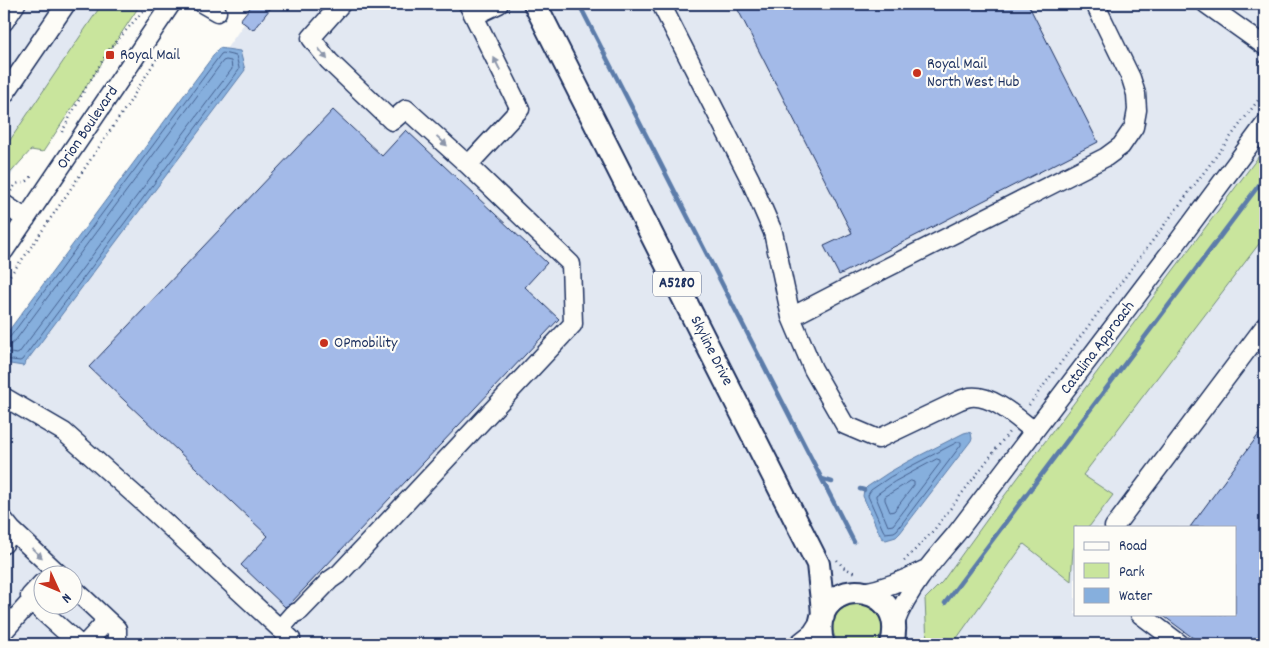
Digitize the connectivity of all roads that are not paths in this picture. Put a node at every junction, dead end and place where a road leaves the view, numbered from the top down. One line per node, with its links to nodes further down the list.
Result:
1 (16, 4): 11 (street)
2 (66, 4): 13 (street)
3 (171, 4): 17 (street, Orion Boulevard)
4 (341, 4): 15 (street, one-way to 15)
5 (499, 4): 10 (street)
6 (535, 4): 25 (main road, Skyline Drive / A5280)
7 (660, 4): 19 (street)
8 (1095, 4): 19 (street)
9 (1206, 4): 12 (street)
10 (471, 10): 15 (street, one-way to 10)
11 (4, 22)
12 (1265, 46)
13 (4, 95)
14 (1265, 124): 22 (street, Catalina Approach)
15 (468, 165): 21 (street)
16 (4, 204): 17 (street)
17 (26, 219): 18 (street, Orion Boulevard)
18 (4, 251)
19 (791, 318): 22 (street)
20 (1265, 326): 23 (street)
21 (4, 397)
22 (1034, 431): 27 (street, Catalina Approach)
23 (1115, 526)
24 (7, 532): 26 (street, one-way to 26)
25 (818, 564): 28 (main road, Skyline Drive / A5280); 34 (main road, Skyline Drive / A5280)
26 (46, 566)
27 (926, 569): 28 (street, Catalina Approach); 36 (street, Catalina Approach)
28 (860, 592): 34 (main road); 36 (main road, A5280)
29 (32, 594): 31 (street)
30 (82, 596): 33 (street)
31 (31, 601): 35 (street); 37 (street)
32 (1143, 616): 41 (street)
33 (104, 617): 37 (street); 38 (street)
34 (822, 617): 39 (street); 40 (main road, A5280)
35 (4, 631)
36 (895, 637)
37 (80, 644)
38 (117, 644)
39 (798, 644)
40 (823, 644)
41 (1180, 644)

